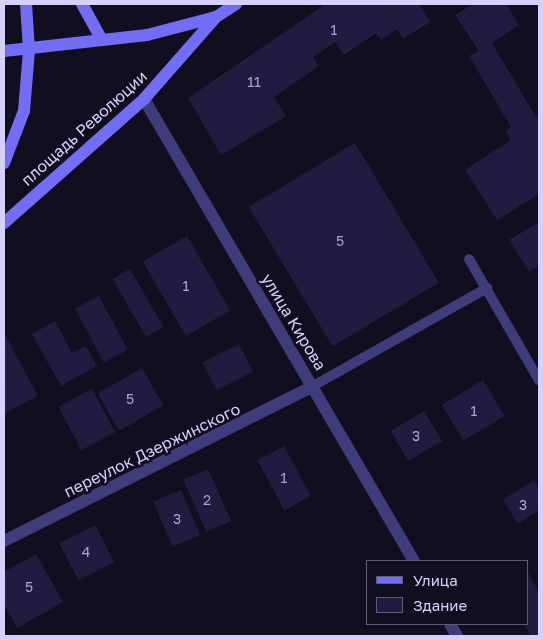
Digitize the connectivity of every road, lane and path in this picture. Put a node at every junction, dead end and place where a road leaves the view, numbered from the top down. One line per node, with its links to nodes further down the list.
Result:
1 (26, 4): 6 (main road, площадь Революции)
2 (82, 4): 5 (main road)
3 (236, 4): 4 (main road)
4 (216, 17): 5 (main road); 8 (main road, площадь Революции)
5 (102, 40): 6 (main road)
6 (28, 50): 7 (main road); 9 (main road, площадь Революции)
7 (4, 51)
8 (144, 99): 10 (main road, площадь Революции); 14 (street, улица Кирова)
9 (4, 163)
10 (4, 223)
11 (469, 259): 12 (lane)
12 (487, 288): 13 (lane); 14 (lane)
13 (539, 380)
14 (313, 386): 15 (street, переулок Дзержинского); 16 (street, улица Кирова)
15 (4, 541)
16 (413, 560)
17 (451, 625): 18 (street)
18 (457, 636)

